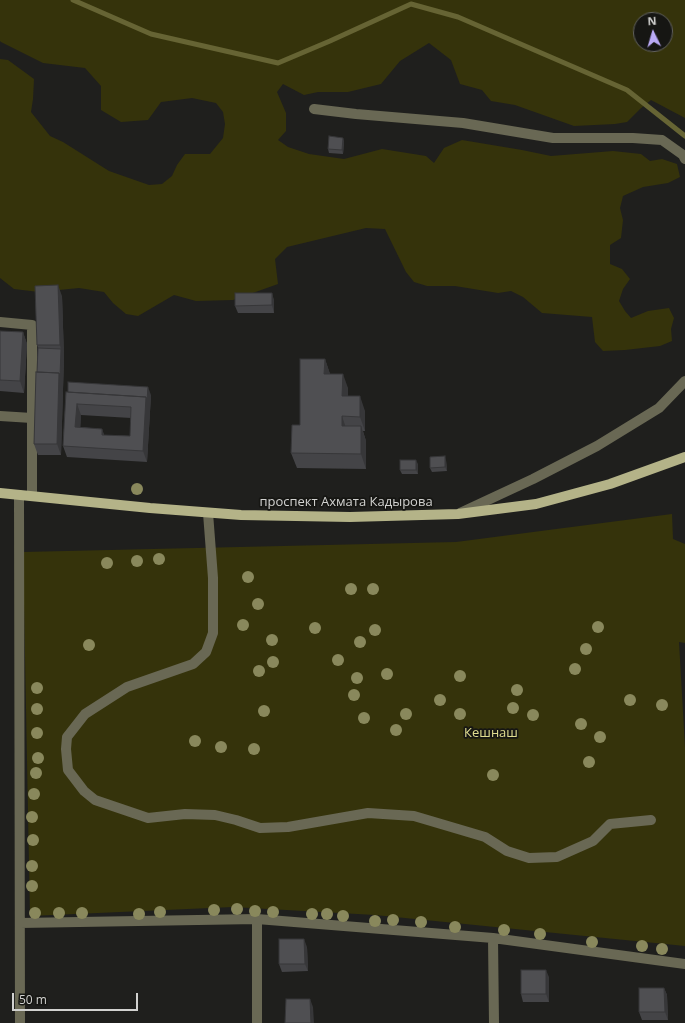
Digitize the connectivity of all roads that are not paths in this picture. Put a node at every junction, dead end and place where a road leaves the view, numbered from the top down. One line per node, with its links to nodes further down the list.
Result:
1 (314, 109): 2 (street)
2 (685, 159)
3 (0, 322): 6 (street)
4 (685, 381): 12 (street)
5 (0, 416): 6 (street)
6 (32, 418): 10 (street)
7 (685, 457): 12 (main road, проспект Ахмата Кадырова)
8 (0, 493): 9 (main road, проспект Ахмата Кадырова)
9 (18, 495): 10 (main road, проспект Ахмата Кадырова); 15 (street)
10 (32, 496): 11 (main road, проспект Ахмата Кадырова)
11 (208, 513): 12 (main road, проспект Ахмата Кадырова); 13 (street)
12 (458, 514)
13 (652, 820)
14 (256, 920): 15 (street); 16 (street); 19 (street)
15 (20, 923): 18 (street)
16 (493, 938): 17 (street); 20 (street)
17 (685, 964)
18 (20, 1023)
19 (257, 1023)
20 (494, 1023)

